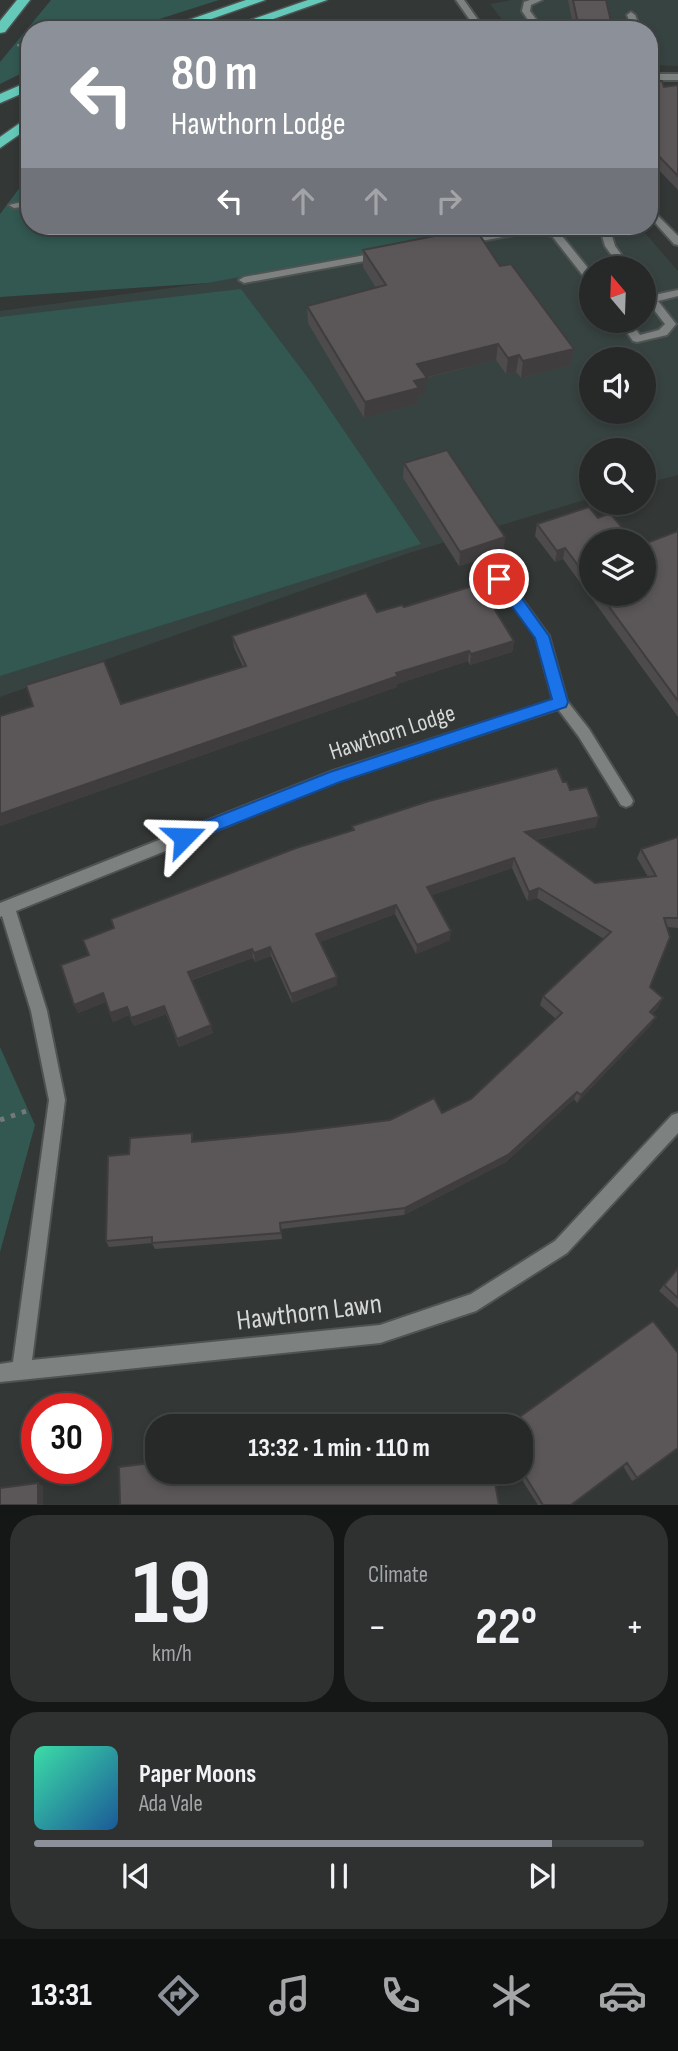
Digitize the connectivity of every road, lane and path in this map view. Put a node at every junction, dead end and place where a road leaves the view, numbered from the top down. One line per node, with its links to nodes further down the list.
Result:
1 (24, 0): 14 (highway)
2 (259, 0): 9 (highway)
3 (321, 0): 7 (highway)
4 (332, 0): 7 (highway)
5 (460, 0): 11 (street)
6 (538, 0): 12 (street)
7 (302, 6): 10 (highway)
8 (631, 15): 13 (street)
9 (194, 21)
10 (256, 21)
11 (475, 21)
12 (533, 21)
13 (633, 21)
14 (0, 29)
15 (658, 77): 16 (street)
16 (678, 77)
17 (21, 89): 18 (highway)
18 (0, 99)
19 (21, 127): 20 (highway)
20 (0, 144)
21 (21, 204): 22 (street)
22 (14, 205)
23 (658, 221): 28 (street)
24 (497, 235): 27 (street)
25 (556, 235): 31 (street)
26 (607, 235): 30 (street)
27 (458, 242)
28 (678, 242)
29 (393, 253): 32 (street)
30 (617, 256)
31 (579, 264)
32 (244, 280)
33 (678, 293): 34 (street)
34 (656, 294)
35 (656, 305): 36 (street)
36 (633, 333)
37 (499, 579): 38 (street)
38 (561, 702): 39 (street); 40 (street, Hawthorn Lodge)
39 (626, 801)
40 (3, 908): 42 (street, Hawthorn Lodge)
41 (678, 1121): 42 (street, Hawthorn Lawn)
42 (21, 1371): 43 (street, Hawthorn Lawn)
43 (0, 1373)

